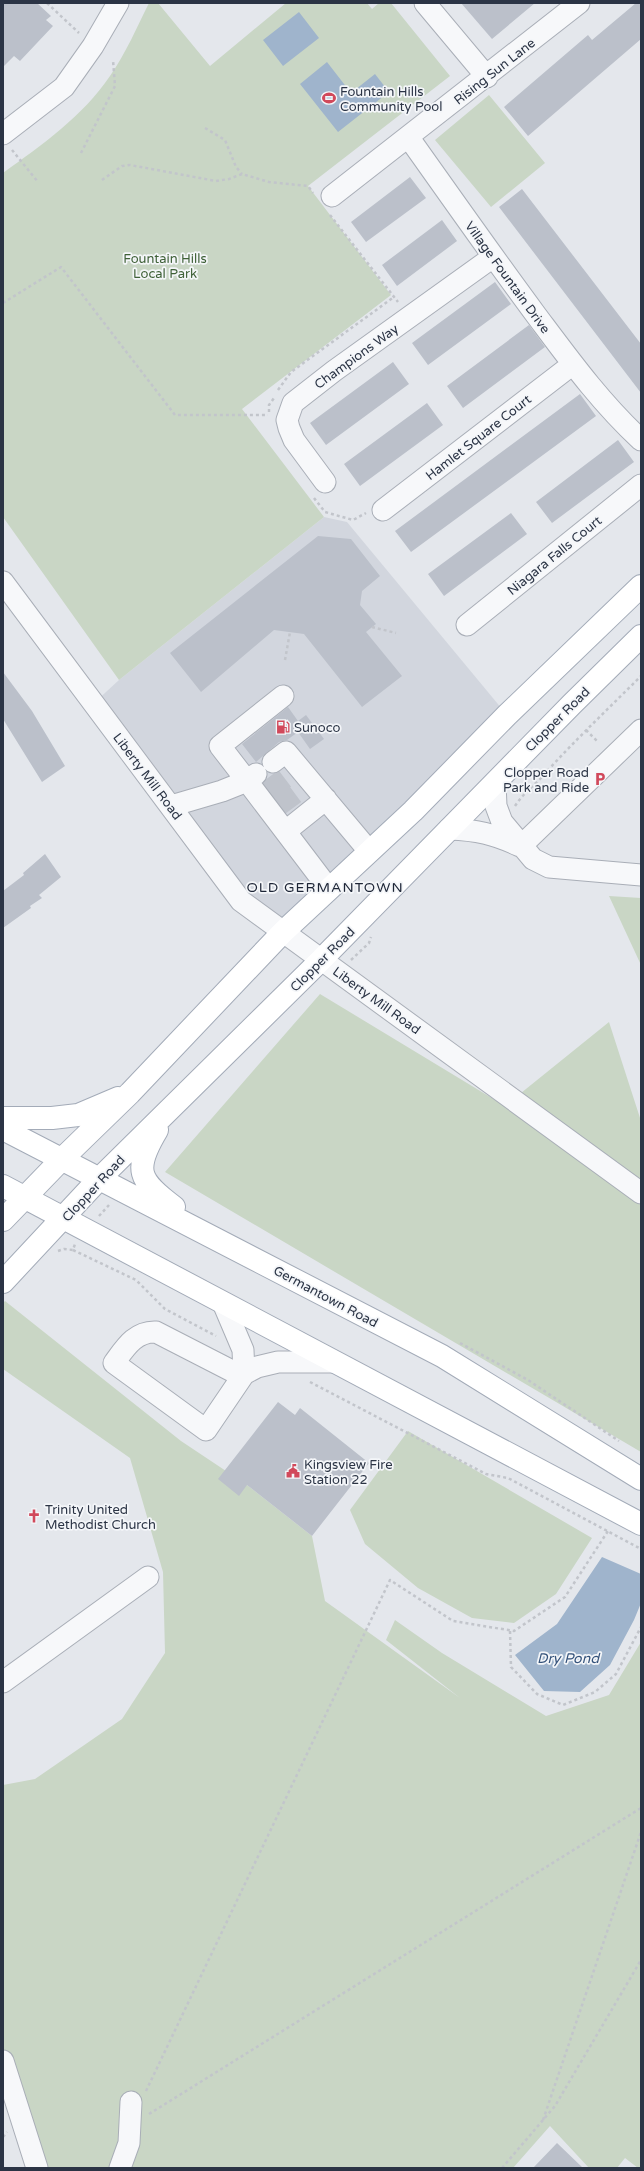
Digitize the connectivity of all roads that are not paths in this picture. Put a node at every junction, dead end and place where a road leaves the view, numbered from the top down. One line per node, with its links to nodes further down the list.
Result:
1 (118, 3): 6 (street)
2 (579, 3): 4 (street, Rising Sun Lane)
3 (430, 5): 4 (street)
4 (487, 77): 5 (street, Rising Sun Lane)
5 (409, 138): 7 (street, Rising Sun Lane); 8 (street, Village Fountain Drive)
6 (6, 140)
7 (325, 201)
8 (493, 257): 9 (street, Village Fountain Drive); 14 (street, Champions Way)
9 (573, 364): 10 (street, Village Fountain Drive); 15 (street, Hamlet Square Court)
10 (612, 413): 11 (street); 12 (street, Village Fountain Drive)
11 (641, 420)
12 (641, 440)
13 (641, 485): 18 (street, Niagara Falls Court)
14 (318, 488)
15 (383, 510)
16 (641, 586): 30 (main road)
17 (6, 593): 26 (street, Liberty Mill Road)
18 (467, 624)
19 (641, 636): 24 (main road, Clopper Road)
20 (283, 696): 23 (street)
21 (641, 730): 29 (street)
22 (273, 762): 25 (street)
23 (251, 777): 26 (street); 28 (street)
24 (495, 783): 27 (main road, Clopper Road); 29 (street)
25 (326, 799): 28 (street); 30 (street)
26 (171, 806): 33 (street, Liberty Mill Road)
27 (449, 829): 29 (street); 34 (main road, Clopper Road)
28 (286, 831): 32 (street)
29 (521, 846): 31 (street)
30 (369, 851): 32 (main road)
31 (641, 875)
32 (329, 889): 33 (main road)
33 (282, 933): 34 (street, Liberty Mill Road); 35 (main road)
34 (321, 960): 36 (main road, Clopper Road); 42 (street, Liberty Mill Road)
35 (130, 1093): 37 (main road); 39 (main road)
36 (169, 1111): 40 (main road, Clopper Road); 46 (main road)
37 (3, 1118)
38 (3, 1129): 39 (main road, Germantown Road)
39 (61, 1160): 40 (main road, Germantown Road); 43 (main road)
40 (99, 1179): 44 (main road, Clopper Road); 46 (main road, Germantown Road)
41 (3, 1186): 43 (main road)
42 (641, 1193)
43 (24, 1198): 44 (main road); 45 (main road)
44 (63, 1219): 47 (main road, Clopper Road); 48 (main road)
45 (3, 1220)
46 (213, 1237): 51 (main road, Germantown Road)
47 (3, 1282)
48 (223, 1303): 49 (main road); 50 (street)
49 (333, 1362): 50 (street); 52 (main road)
50 (244, 1374): 50 (street)
51 (641, 1479)
52 (641, 1524)
53 (148, 1577): 54 (street)
54 (3, 1682)
55 (3, 2061): 57 (street)
56 (137, 2099): 58 (street)
57 (37, 2168)
58 (120, 2168)

